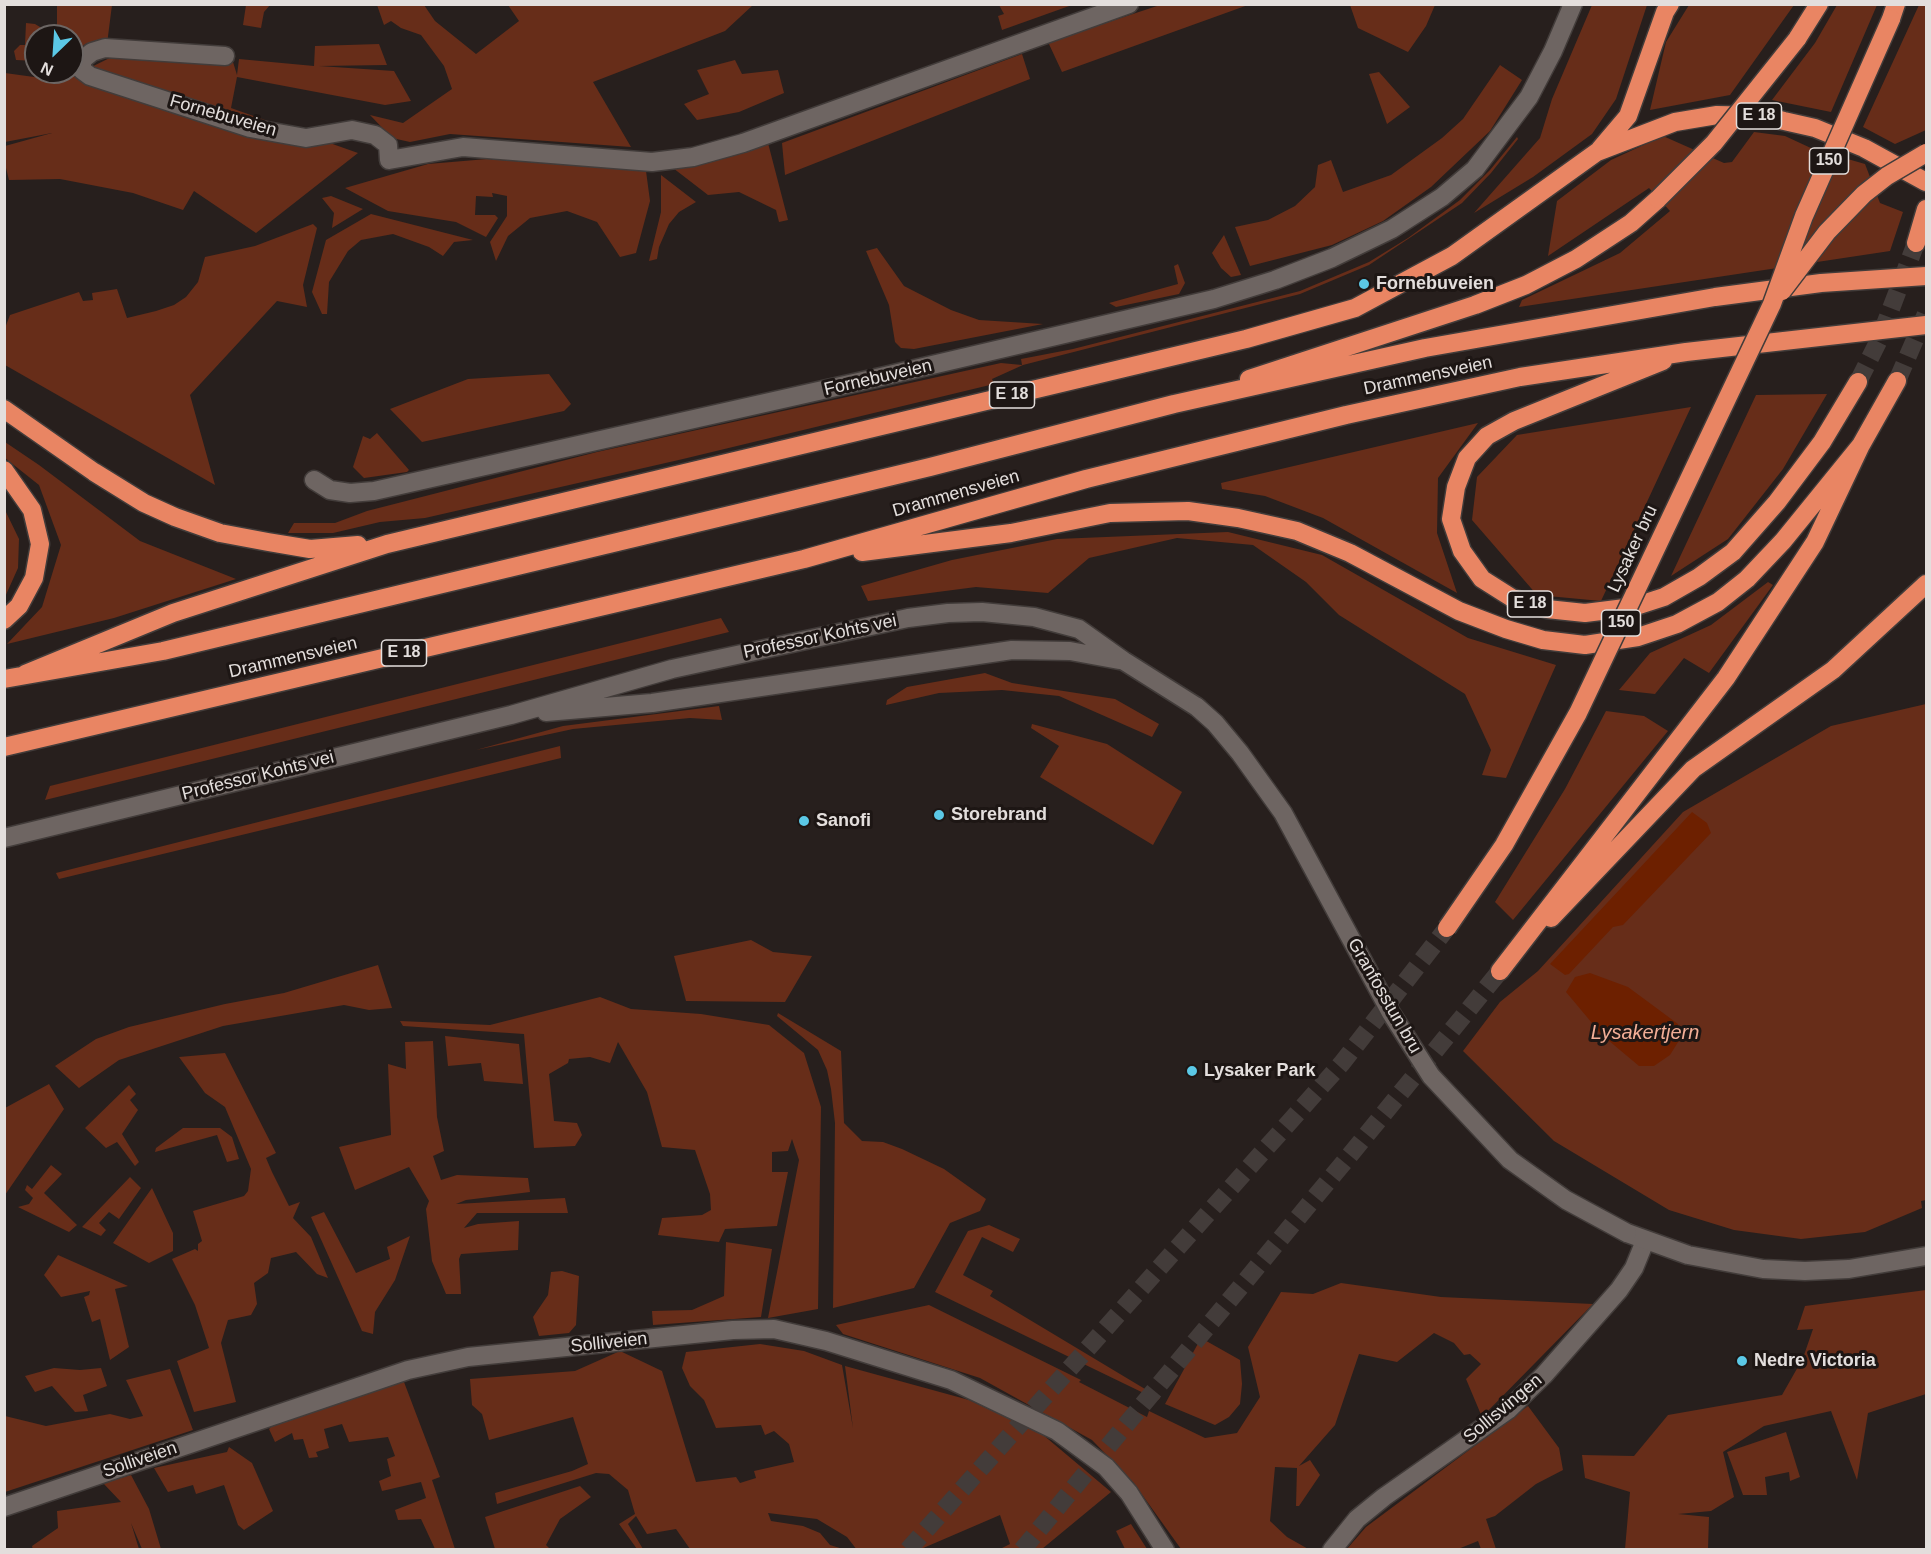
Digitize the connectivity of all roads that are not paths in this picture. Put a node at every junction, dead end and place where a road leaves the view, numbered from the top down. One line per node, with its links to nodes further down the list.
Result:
1 (1129, 4): 6 (street, Fornebuveien)
2 (1573, 4): 22 (street, Fornebuveien)
3 (1671, 4): 7 (highway, E 18)
4 (1819, 4): 18 (highway, E 18, bridge)
5 (1893, 12): 13 (highway, 150, bridge)
6 (225, 56)
7 (1597, 152): 9 (highway, E 18); 23 (highway, E 18)
8 (1926, 153): 13 (highway, bridge)
9 (1921, 179)
10 (1926, 209): 11 (highway)
11 (1916, 243)
12 (1926, 276): 18 (highway, Drammensveien / E 18)
13 (1772, 304): 34 (highway, Lysaker bru / 150, bridge)
14 (1926, 325): 15 (highway, Drammensveien / E 18)
15 (1686, 352): 17 (highway, E 18); 24 (highway, Drammensveien / E 18)
16 (1898, 381): 20 (highway)
17 (1858, 382)
18 (1174, 404): 28 (highway, Drammensveien / E 18)
19 (4, 410): 23 (highway, E 18)
20 (1861, 445): 24 (highway, E 18); 25 (highway)
21 (4, 470): 26 (highway)
22 (314, 480)
23 (387, 544): 28 (highway, E 18)
24 (804, 559): 32 (highway, Drammensveien / E 18)
25 (1926, 584)
26 (4, 620)
27 (1124, 662): 30 (street, Professor Kohts vei); 31 (street, Professor Kohts vei); 31 (street, Professor Kohts vei)
28 (25, 674): 29 (highway, Drammensveien / E 18)
29 (4, 679)
30 (1197, 707): 35 (street, Granfosstun bru, bridge)
31 (511, 715): 33 (street, Professor Kohts vei)
32 (4, 747)
33 (4, 838)
34 (1447, 928)
35 (1645, 1241): 36 (street); 39 (street, Sollisvingen)
36 (1926, 1256)
37 (4, 1507): 38 (street, Solliveien)
38 (1165, 1550)
39 (1332, 1550)

